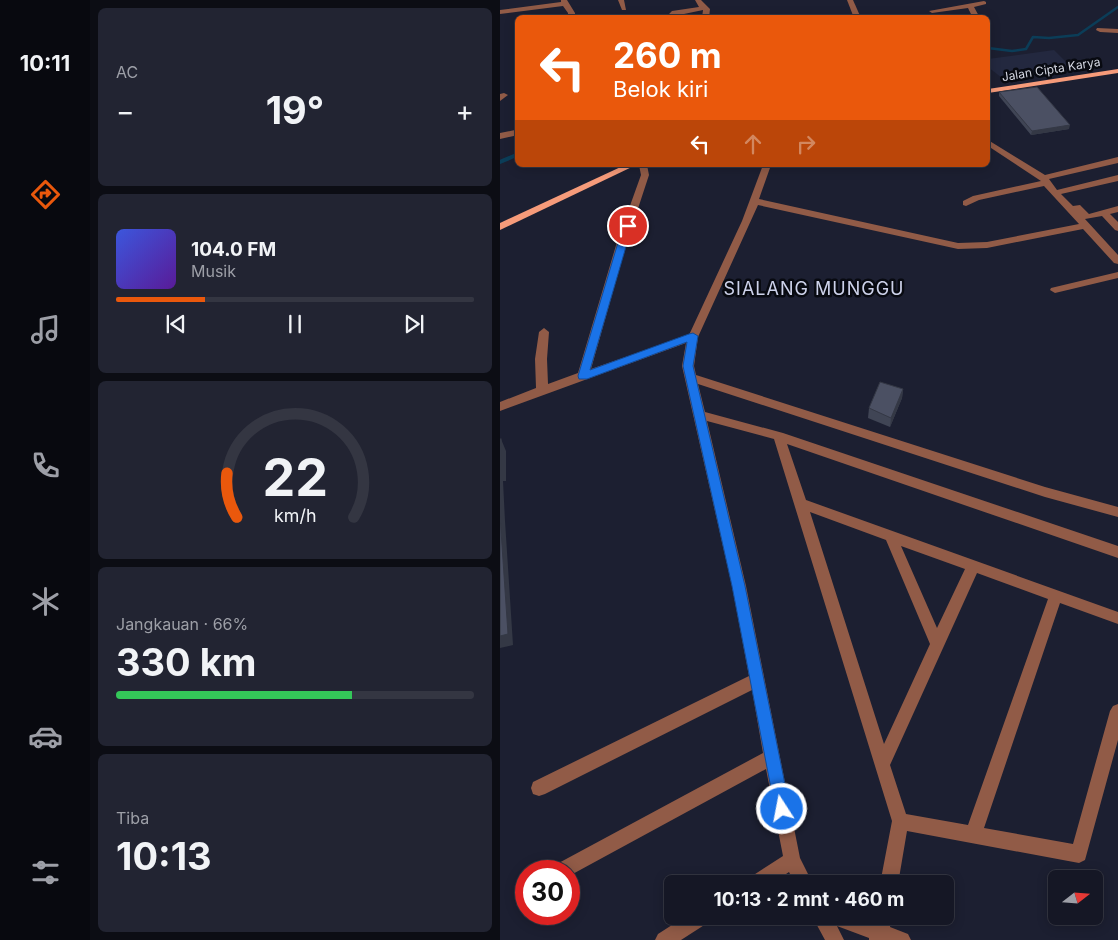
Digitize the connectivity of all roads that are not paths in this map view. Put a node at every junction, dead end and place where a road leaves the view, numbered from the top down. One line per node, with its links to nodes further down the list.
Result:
1 (517, 0): 10 (street)
2 (621, 0): 9 (street)
3 (698, 0): 8 (street)
4 (850, 0): 15 (street)
5 (565, 2): 10 (street); 12 (street)
6 (984, 3): 7 (street)
7 (970, 5): 16 (street); 17 (street)
8 (704, 7): 13 (street); 14 (street)
9 (624, 9)
10 (519, 10): 11 (street)
11 (500, 12)
12 (572, 15)
13 (671, 15)
14 (707, 15)
15 (857, 15)
16 (935, 15)
17 (976, 15)
18 (1100, 30): 19 (street)
19 (1118, 31)
20 (1118, 71): 21 (main road, Jalan Cipta Karya)
21 (990, 91)
22 (515, 133): 23 (street)
23 (500, 136)
24 (990, 144): 30 (street)
25 (1118, 160): 30 (street)
26 (628, 167): 36 (main road)
27 (643, 167): 43 (street)
28 (766, 167): 31 (street)
29 (1118, 178): 34 (street)
30 (1045, 180): 32 (street); 35 (street)
31 (754, 201): 35 (street); 42 (street)
32 (966, 203)
33 (1118, 209): 34 (street)
34 (1104, 212): 37 (street)
35 (1085, 226): 38 (street)
36 (500, 227)
37 (1118, 228)
38 (1118, 261)
39 (1118, 276): 40 (street)
40 (1055, 290)
41 (544, 332): 45 (street)
42 (693, 336): 43 (street); 44 (street)
43 (583, 376): 45 (street)
44 (691, 378): 47 (street); 50 (street)
45 (542, 390): 46 (street)
46 (500, 407)
47 (700, 415): 48 (street); 57 (street)
48 (780, 436): 49 (street); 52 (street)
49 (801, 504): 51 (street); 60 (street)
50 (1118, 512)
51 (891, 537): 53 (street); 56 (street)
52 (1118, 552)
53 (972, 566): 54 (street); 56 (street)
54 (1056, 596): 55 (street); 63 (street)
55 (1118, 618)
56 (937, 644): 60 (street)
57 (757, 680): 59 (street); 61 (street)
58 (1118, 711): 63 (street)
59 (772, 757): 64 (street); 65 (street)
60 (882, 765): 62 (street)
61 (539, 788)
62 (900, 821): 63 (street); 68 (street)
63 (973, 835)
64 (792, 860): 66 (street); 67 (street)
65 (580, 861)
66 (769, 875)
67 (800, 875)
68 (891, 875)
69 (690, 925): 73 (street)
70 (826, 925): 74 (street)
71 (864, 925): 72 (street)
72 (881, 930): 75 (street)
73 (672, 938)
74 (835, 940)
75 (902, 940)

